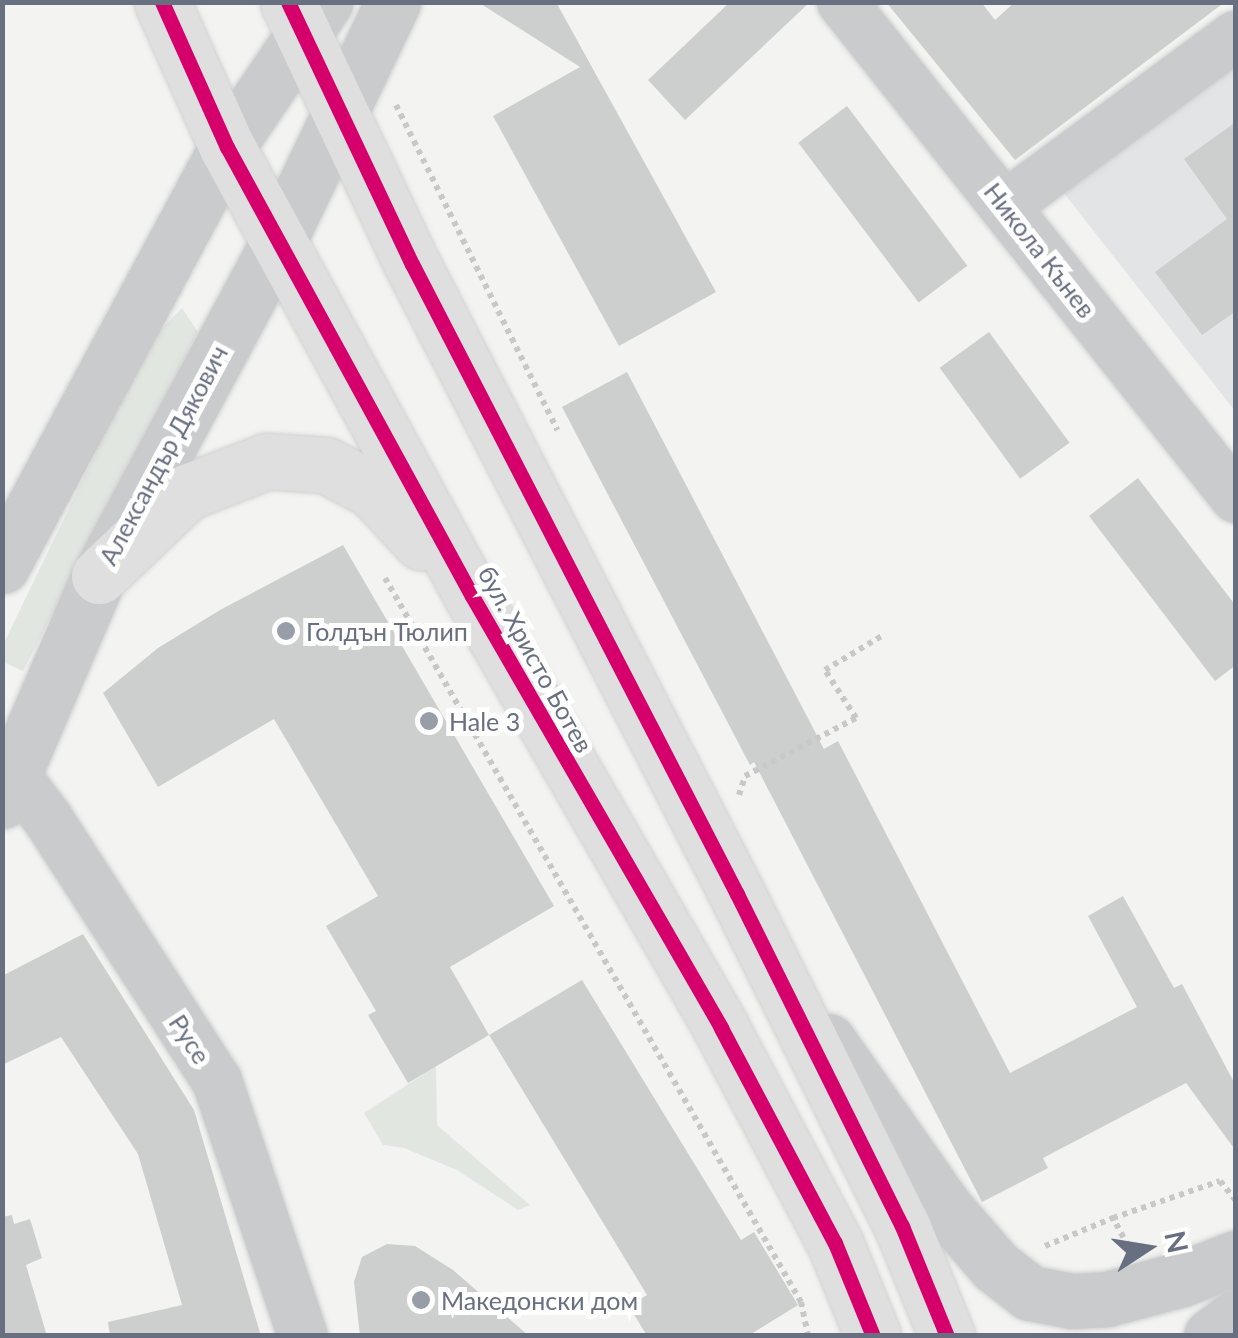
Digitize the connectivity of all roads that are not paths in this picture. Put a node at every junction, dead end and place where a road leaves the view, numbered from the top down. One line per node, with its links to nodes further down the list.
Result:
1 (162, 2): 7 (main road, бул. Христо Ботев)
2 (392, 2): 6 (street, Александър Дякович)
3 (842, 2): 8 (street, Никола Кънев)
4 (305, 15): 6 (main road); 7 (street)
5 (1236, 36): 8 (street)
6 (338, 116): 9 (street, Александър Дякович); 15 (main road)
7 (227, 147): 9 (main road, бул. Христо Ботев); 11 (street)
8 (1006, 206): 10 (street, Никола Кънев)
9 (279, 240): 12 (street, Александър Дякович); 13 (main road, бул. Христо Ботев)
10 (1236, 498)
11 (2, 566)
12 (99, 576): 13 (main road); 14 (street, Александър Дякович)
13 (472, 596): 19 (main road, бул. Христо Ботев)
14 (7, 777): 18 (street, Русе)
15 (765, 951): 16 (street); 20 (main road)
16 (1236, 1258)
17 (1236, 1316): 21 (street)
18 (304, 1336)
19 (874, 1336)
20 (947, 1336)
21 (1211, 1336)

